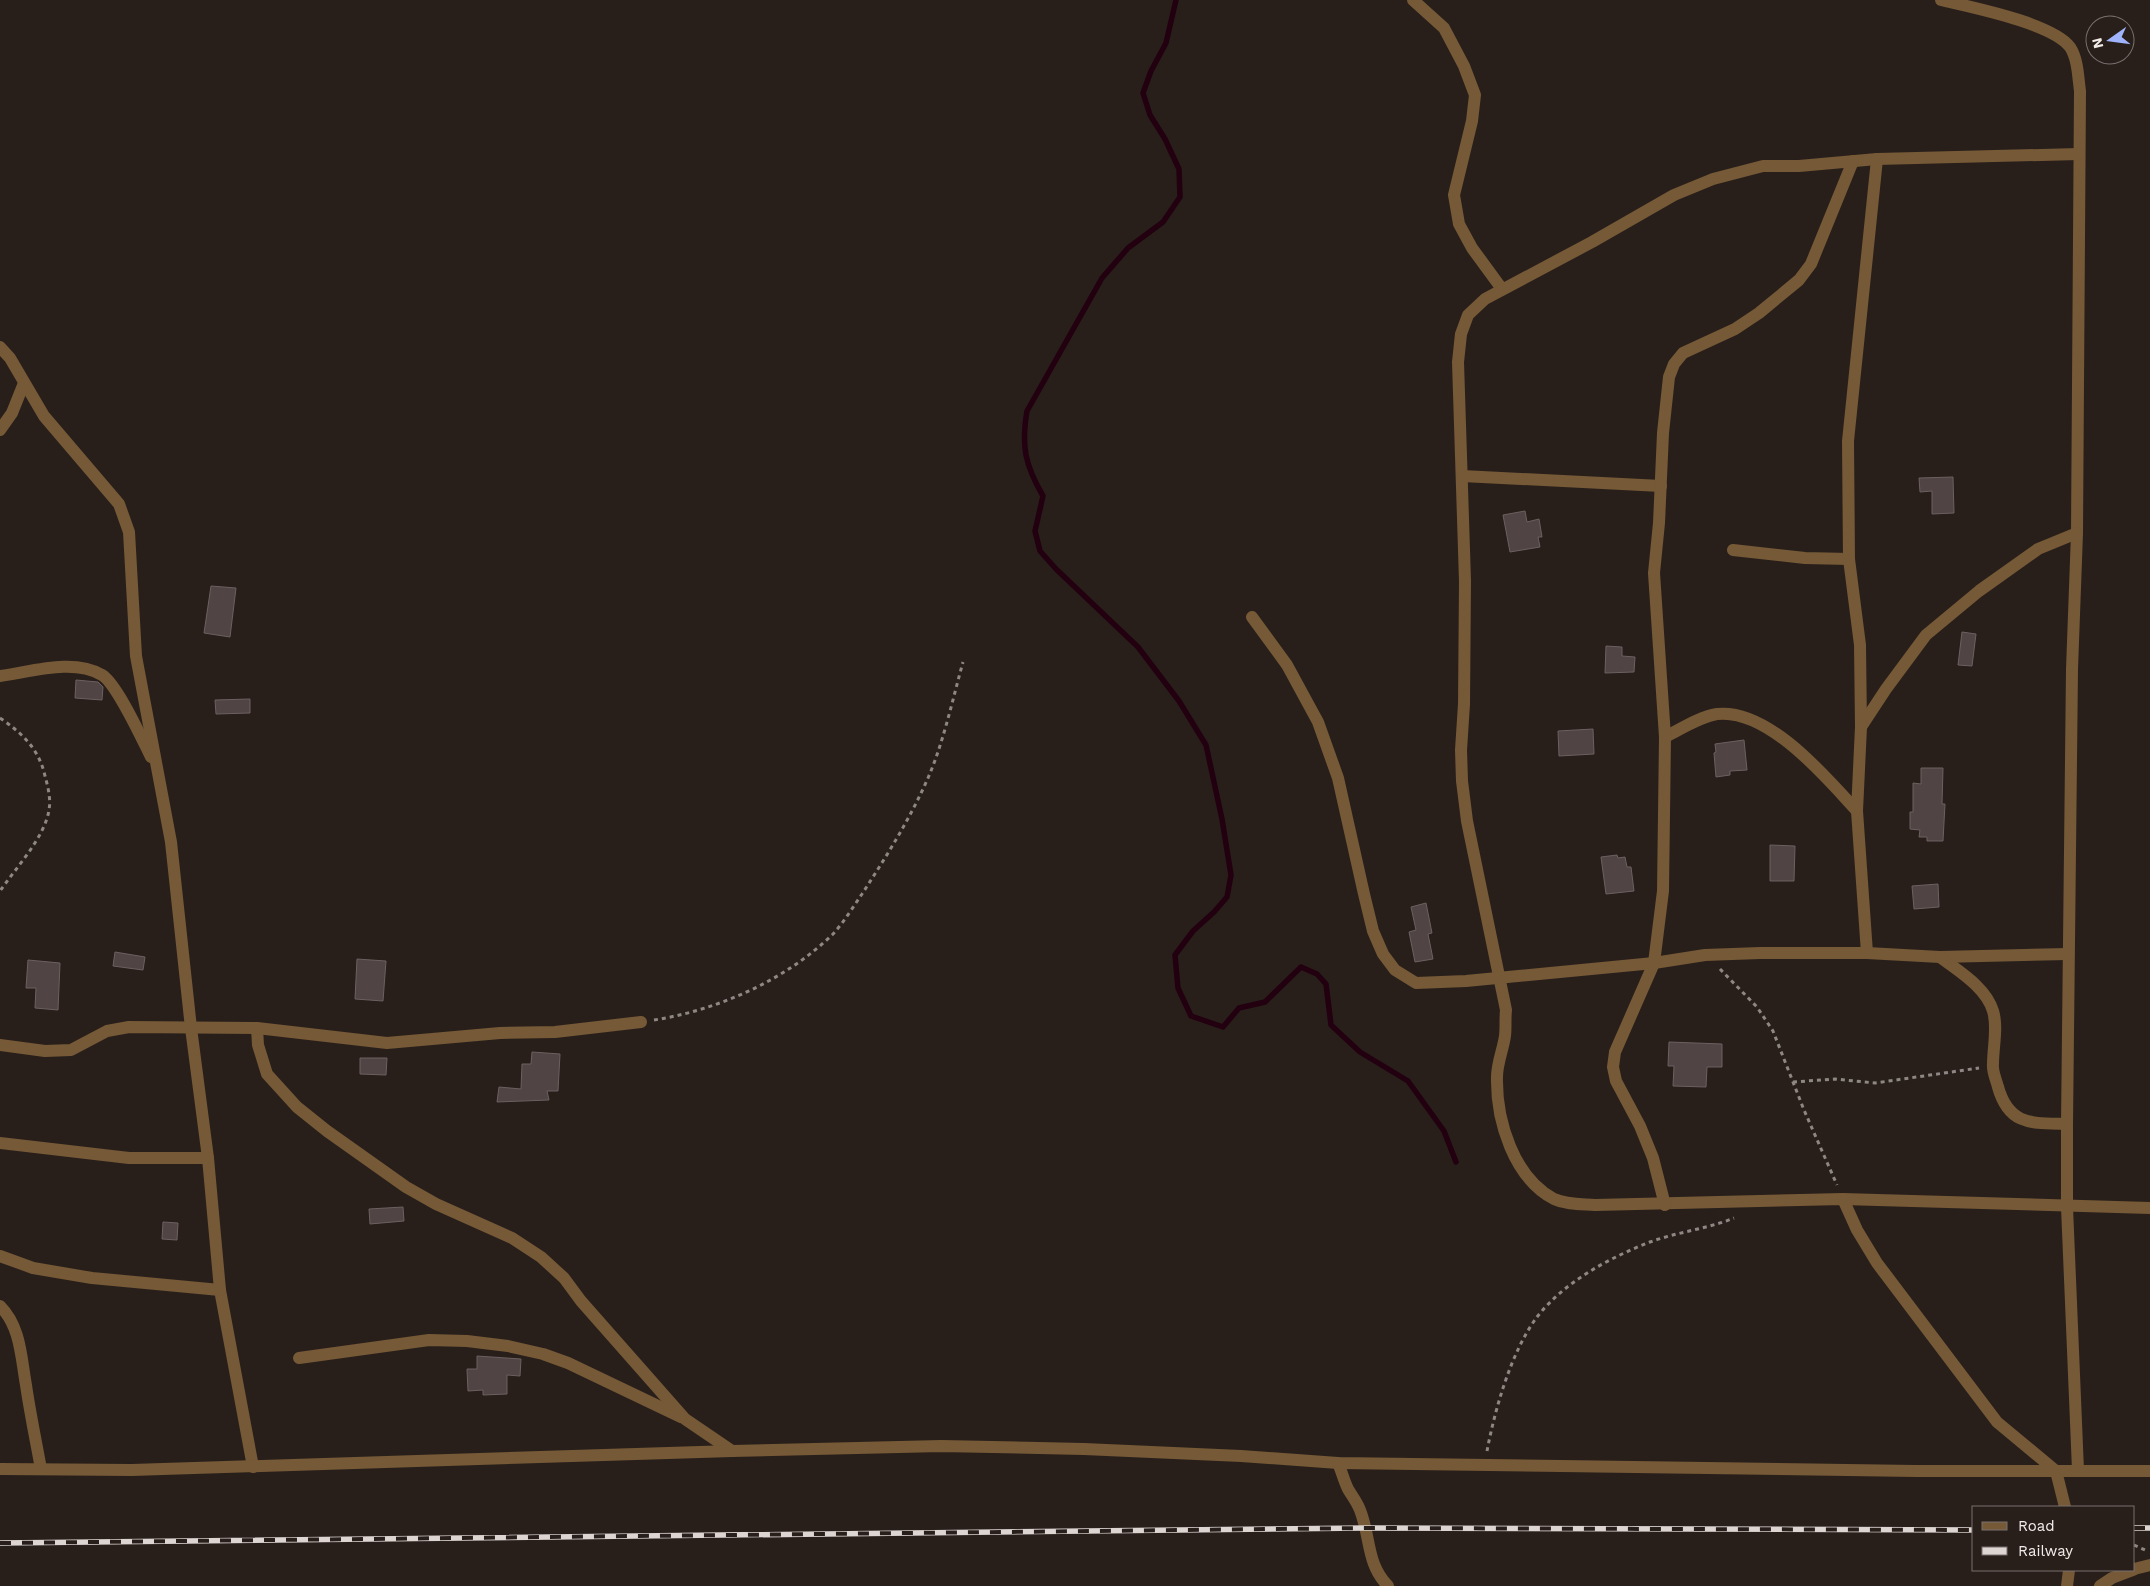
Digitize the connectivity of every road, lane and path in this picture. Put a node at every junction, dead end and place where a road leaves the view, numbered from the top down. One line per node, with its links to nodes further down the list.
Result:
1 (1413, 0): 6 (street)
2 (1941, 0): 3 (street)
3 (2079, 154): 4 (street); 12 (street)
4 (1877, 159): 5 (street); 14 (street)
5 (1853, 161): 6 (street); 11 (street)
6 (1502, 289): 10 (street)
7 (0, 347): 8 (street)
8 (24, 383): 9 (street); 21 (street)
9 (0, 430)
10 (1462, 476): 11 (street); 29 (street)
11 (1661, 486): 20 (street)
12 (2077, 533): 19 (street); 25 (street)
13 (1733, 550): 14 (street)
14 (1849, 559): 19 (street)
15 (1252, 617): 29 (street)
16 (963, 662): 30 (path)
17 (0, 676): 21 (street)
18 (0, 718): 23 (path)
19 (1861, 727): 22 (street)
20 (1665, 737): 22 (street); 28 (street)
21 (158, 769): 31 (street)
22 (1857, 811): 24 (street)
23 (0, 891)
24 (1867, 953): 26 (street); 27 (street)
25 (2068, 954): 27 (street); 36 (street)
26 (1706, 955): 28 (street); 35 (path)
27 (1940, 957): 34 (street)
28 (1654, 963): 29 (street); 40 (street)
29 (1498, 977): 40 (street)
30 (641, 1022): 32 (street)
31 (191, 1028): 32 (street); 33 (street); 38 (street)
32 (257, 1028): 48 (street)
33 (0, 1045)
34 (1992, 1067): 35 (path); 36 (street)
35 (1793, 1082): 39 (path)
36 (2067, 1124): 41 (street)
37 (0, 1143): 38 (street)
38 (208, 1158): 45 (street)
39 (1843, 1199): 40 (street); 41 (street); 57 (street)
40 (1665, 1205)
41 (2068, 1207): 42 (street); 55 (street)
42 (2150, 1208)
43 (1736, 1217): 51 (path)
44 (0, 1256): 45 (street)
45 (220, 1290): 52 (street)
46 (0, 1306): 54 (street)
47 (299, 1358): 48 (street)
48 (685, 1419): 49 (street)
49 (732, 1450): 50 (street); 52 (street)
50 (1338, 1463): 51 (street); 65 (street)
51 (1484, 1464): 57 (street)
52 (252, 1467): 54 (street)
53 (0, 1469): 54 (street)
54 (41, 1469)
55 (2078, 1470): 56 (street); 57 (street)
56 (2150, 1471)
57 (2056, 1472): 58 (street)
58 (2065, 1506)
59 (2135, 1546): 60 (path)
60 (2150, 1553)
61 (2150, 1565): 62 (street)
62 (2135, 1569)
63 (2068, 1571): 66 (street)
64 (2130, 1571): 67 (street)
65 (1388, 1586)
66 (2068, 1586)
67 (2100, 1586)

